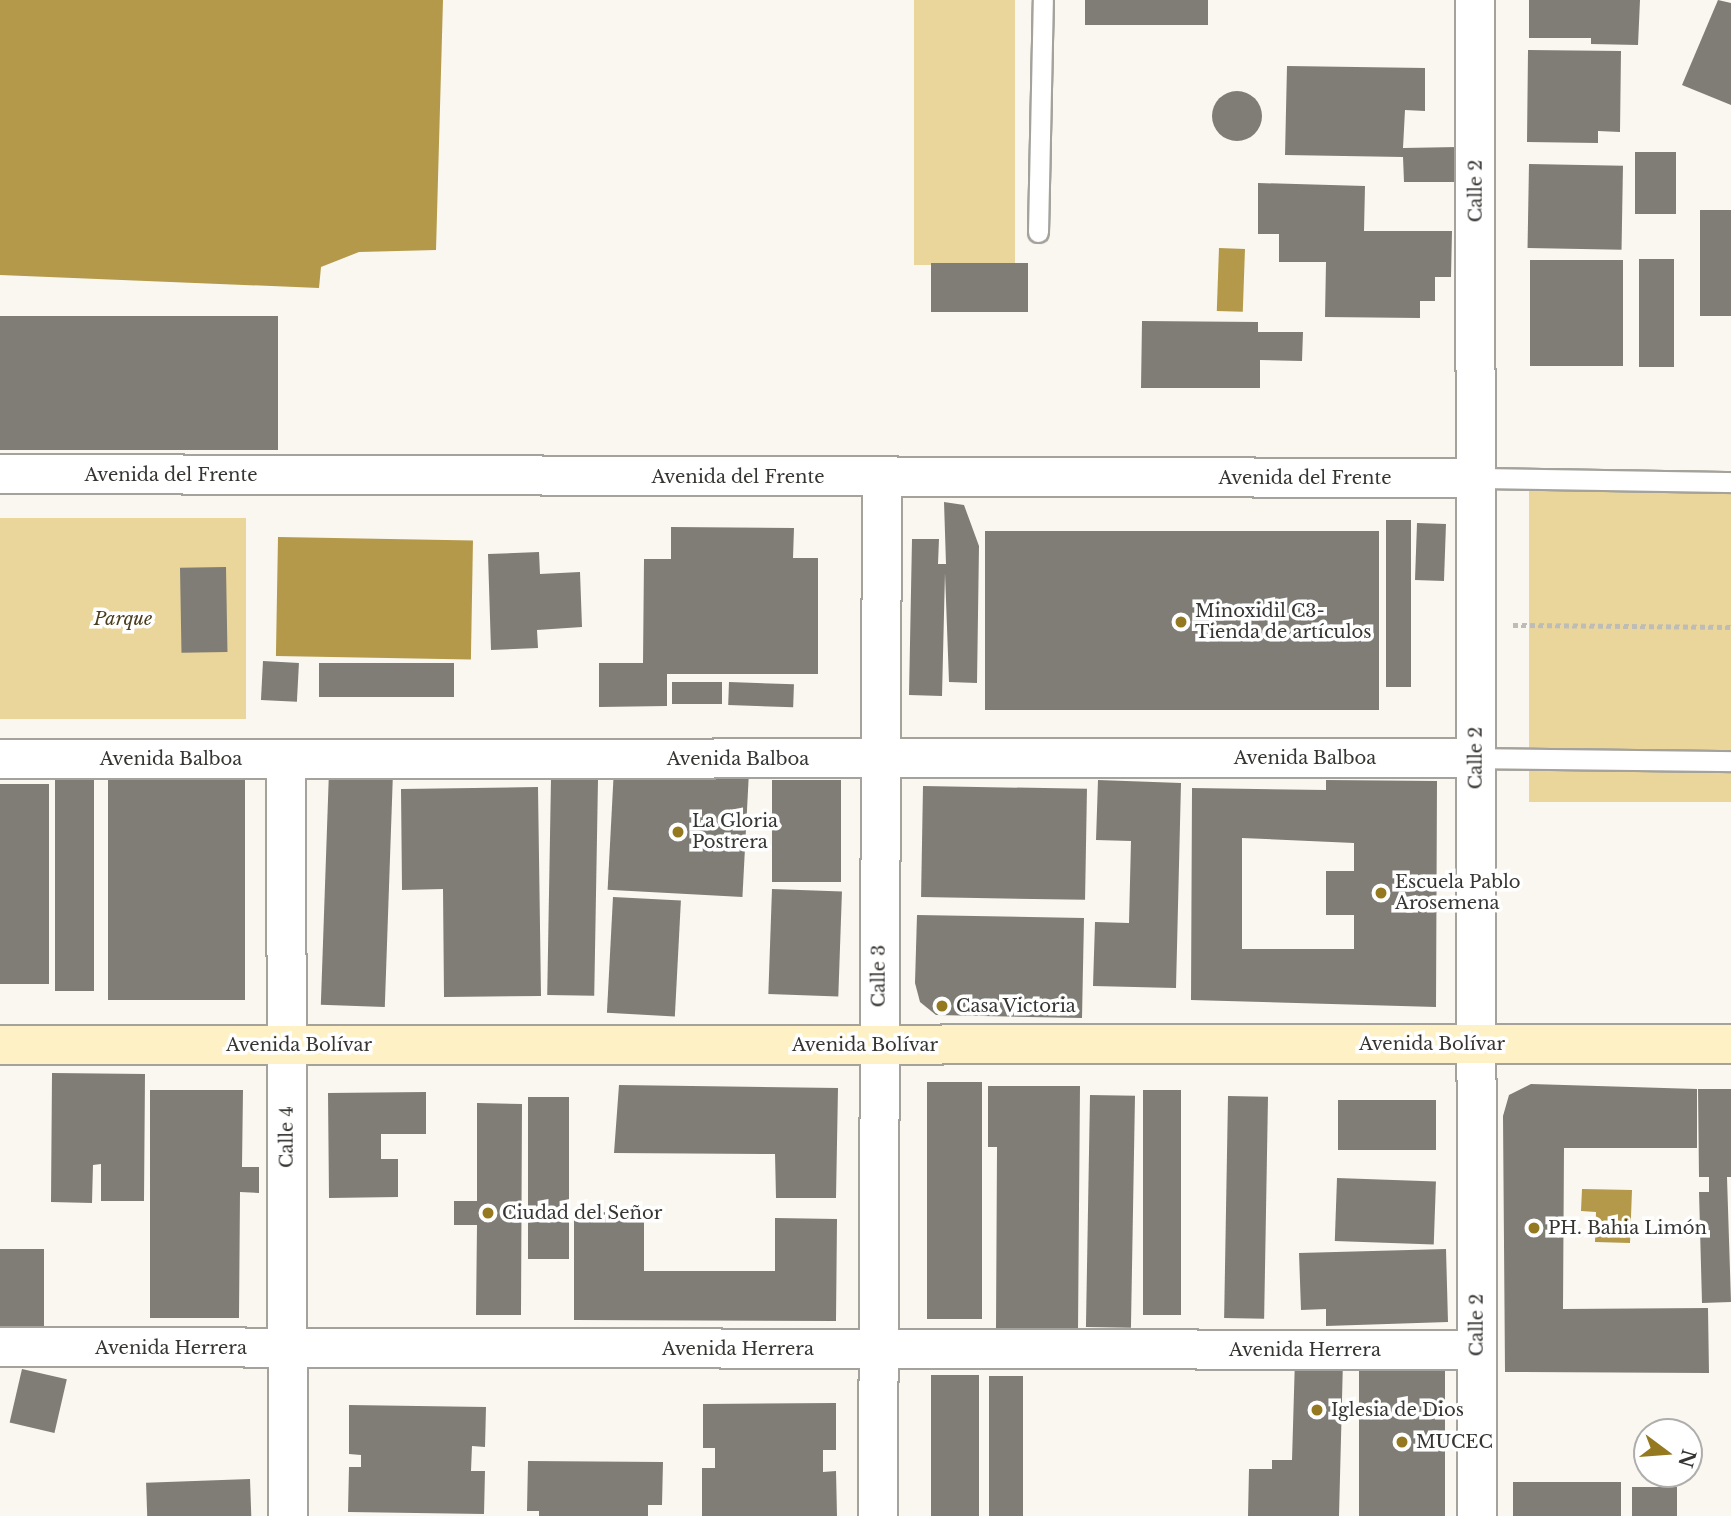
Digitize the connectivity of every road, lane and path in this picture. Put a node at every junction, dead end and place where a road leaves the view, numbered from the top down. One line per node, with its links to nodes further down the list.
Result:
1 (1043, 0): 3 (lane)
2 (1475, 0): 6 (street, Calle 2)
3 (1038, 232)
4 (0, 474): 5 (street, Avenida del Frente)
5 (882, 478): 6 (street, Avenida del Frente); 13 (street, Calle 3)
6 (1476, 478): 7 (lane); 8 (street, Calle 2)
7 (1731, 482)
8 (1477, 624): 9 (path); 10 (street, Calle 2)
9 (1731, 627)
10 (1476, 758): 13 (street, Avenida Balboa); 14 (lane); 15 (street, Calle 2)
11 (0, 759): 12 (street, Avenida Balboa)
12 (286, 759): 13 (street, Avenida Balboa); 17 (street, Calle 4)
13 (879, 759): 18 (street, Calle 3)
14 (1731, 761)
15 (1476, 1044): 18 (street, Avenida Bolívar); 19 (street, Avenida Bolívar); 23 (street, Calle 2)
16 (0, 1045): 17 (street, Avenida Bolívar)
17 (287, 1045): 18 (street, Avenida Bolívar); 21 (street, Calle 4)
18 (879, 1045): 22 (street, Calle 3)
19 (1731, 1045)
20 (0, 1348): 21 (street, Avenida Herrera)
21 (287, 1348): 22 (street, Avenida Herrera); 24 (street, Calle 4)
22 (878, 1349): 23 (street, Avenida Herrera); 25 (street, Calle 3)
23 (1477, 1350): 26 (street, Calle 2)
24 (288, 1516)
25 (878, 1516)
26 (1477, 1516)

